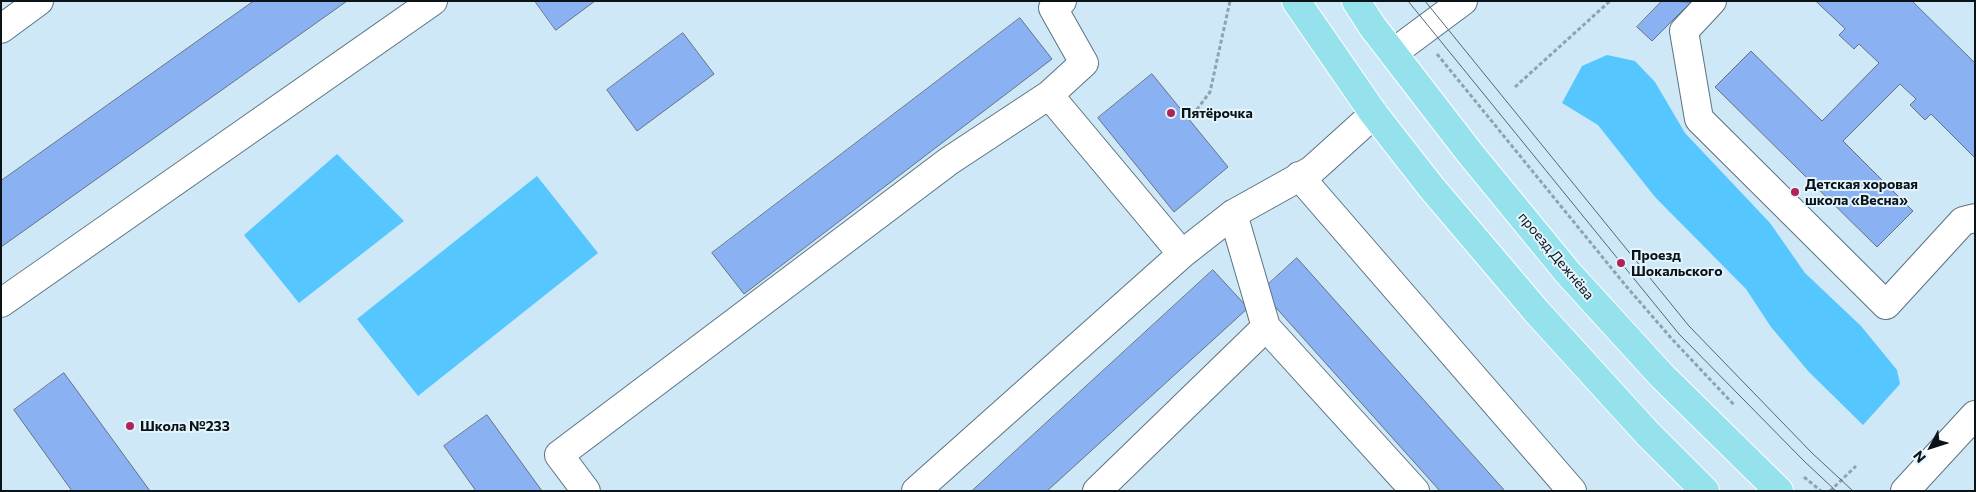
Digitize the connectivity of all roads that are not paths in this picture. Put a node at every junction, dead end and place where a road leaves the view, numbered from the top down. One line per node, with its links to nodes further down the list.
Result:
1 (39, 1): 8 (street)
2 (433, 1): 16 (street)
3 (1296, 1): 11 (main road)
4 (1356, 1): 9 (main road, проезд Дежнёва)
5 (1463, 1): 9 (street)
6 (1712, 1): 14 (street)
7 (1054, 4): 10 (street)
8 (1, 29)
9 (1393, 54): 25 (main road, проезд Дежнёва)
10 (1049, 95): 15 (street); 19 (street)
11 (1374, 114): 12 (street); 24 (main road)
12 (1299, 176): 13 (street); 23 (street)
13 (1233, 214): 15 (street); 17 (street)
14 (1975, 218)
15 (1182, 254): 20 (street)
16 (1, 303)
17 (1266, 328): 21 (street); 22 (street)
18 (1975, 415): 26 (street)
19 (586, 491)
20 (916, 491)
21 (1097, 491)
22 (1415, 491)
23 (1572, 491)
24 (1705, 491)
25 (1779, 491)
26 (1905, 491)

